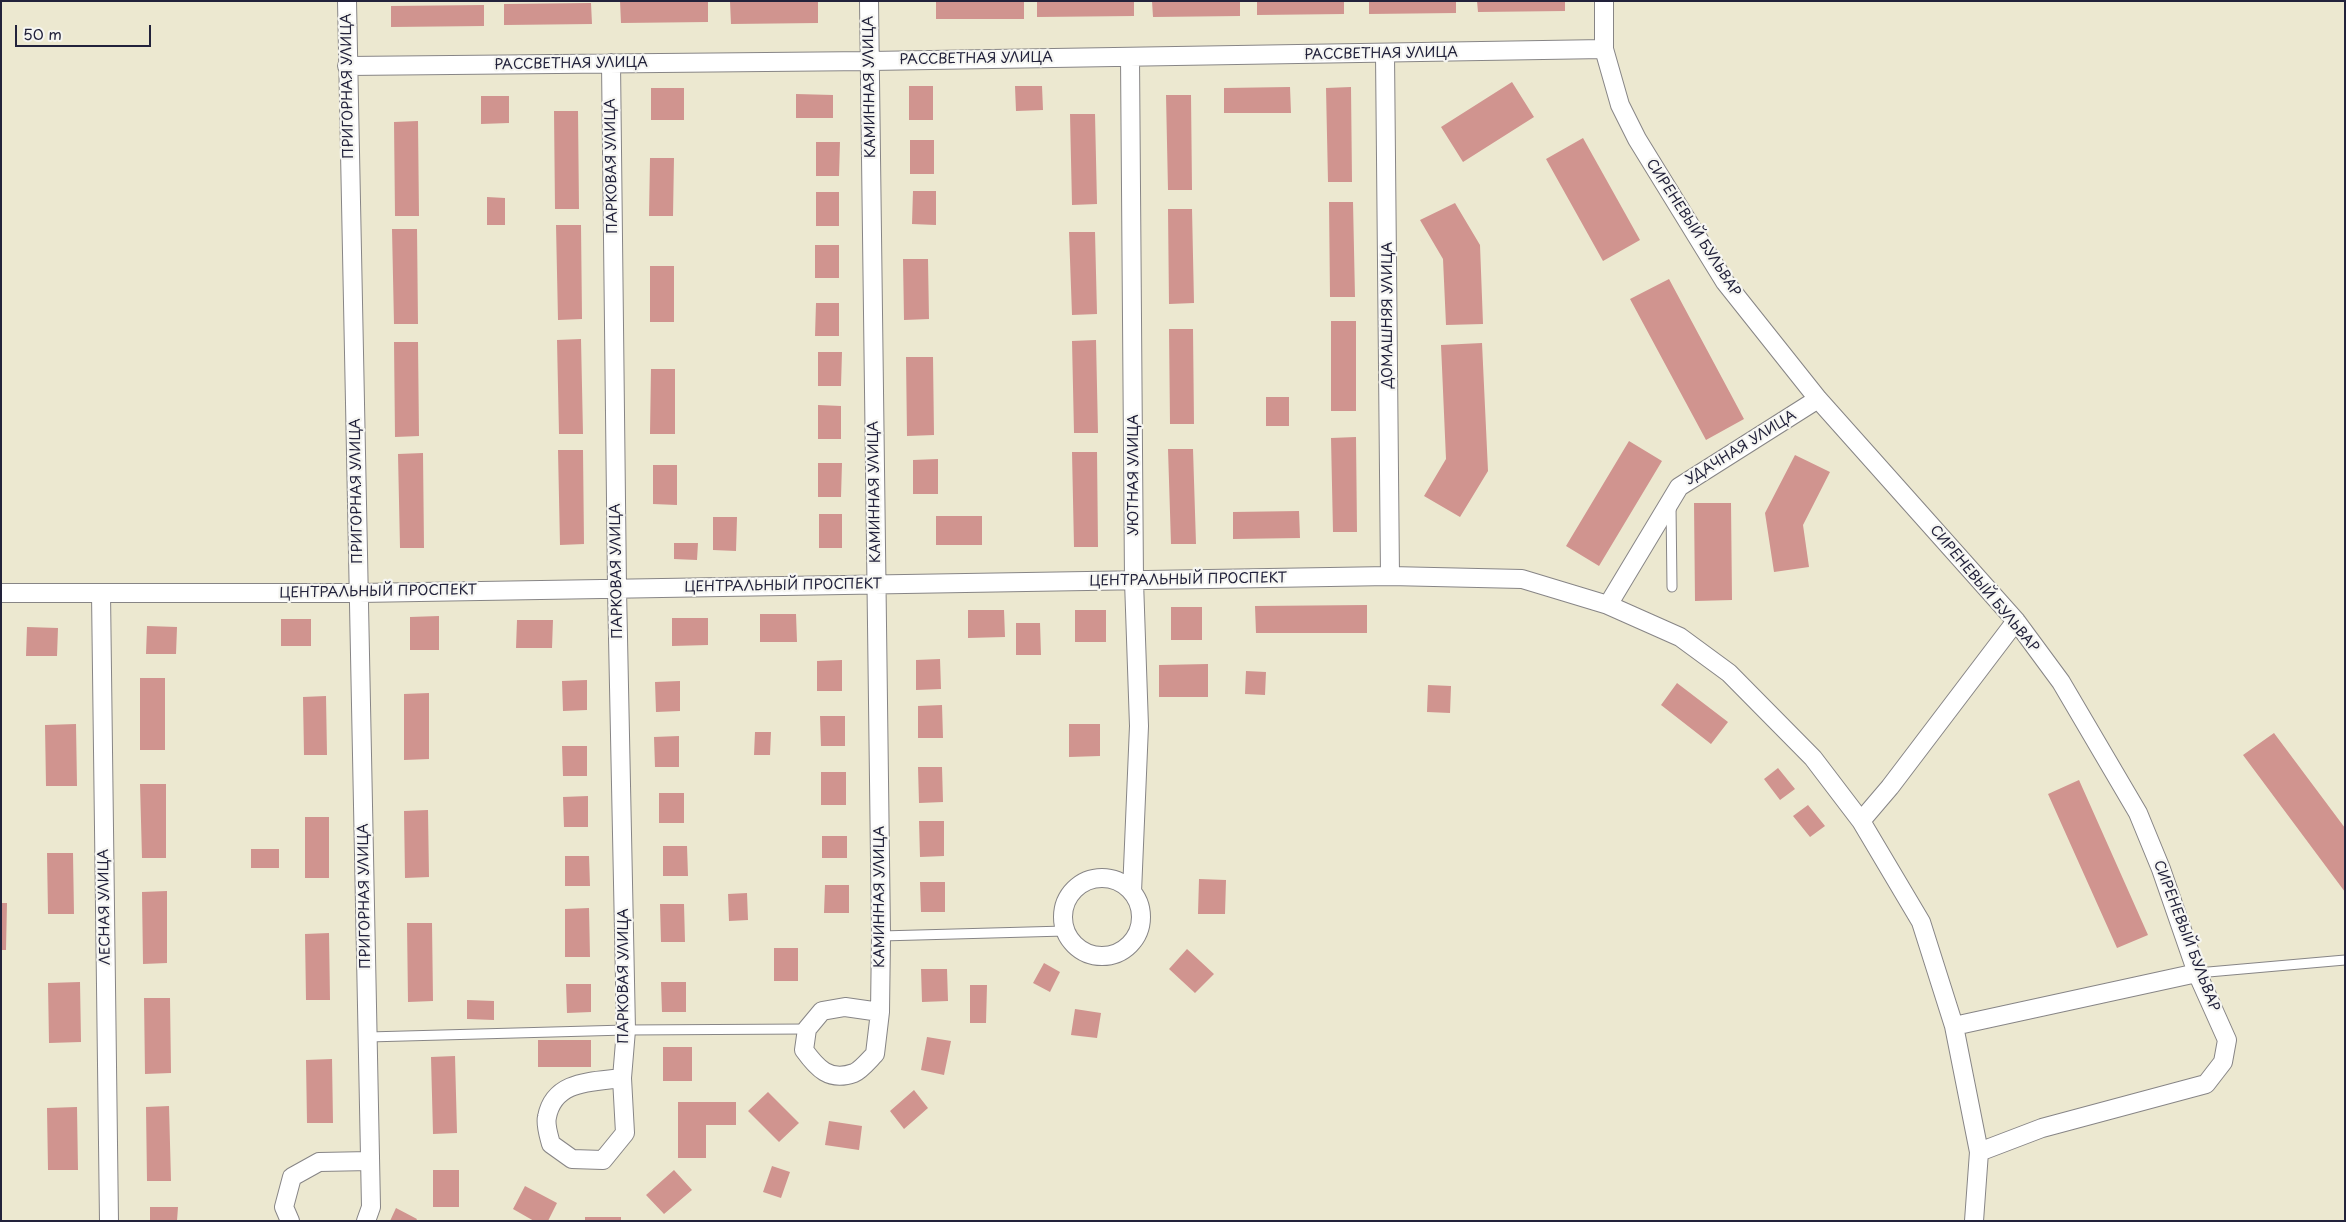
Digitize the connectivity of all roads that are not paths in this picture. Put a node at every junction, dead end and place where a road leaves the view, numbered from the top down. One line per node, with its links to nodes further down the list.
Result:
1 (347, 1): 9 (street, ПРИГОРНАЯ УЛИЦА)
2 (869, 1): 7 (street, КАМИННАЯ УЛИЦА)
3 (1604, 1): 4 (street, СИРЕНЕВЫЙ БУЛЬВАР)
4 (1604, 49): 5 (street, РАССВЕТНАЯ УЛИЦА); 10 (street, СИРЕНЕВЫЙ БУЛЬВАР)
5 (1385, 54): 6 (street, РАССВЕТНАЯ УЛИЦА); 12 (street, ДОМАШНЯЯ УЛИЦА)
6 (1130, 56): 7 (street, РАССВЕТНАЯ УЛИЦА); 13 (street, УЮТНАЯ УЛИЦА)
7 (870, 61): 8 (street, РАССВЕТНАЯ УЛИЦА); 14 (street, КАМИННАЯ УЛИЦА)
8 (611, 64): 9 (street, РАССВЕТНАЯ УЛИЦА); 16 (street, ПАРКОВАЯ УЛИЦА)
9 (347, 66): 19 (street, ПРИГОРНАЯ УЛИЦА)
10 (1818, 399): 11 (street, УДАЧНАЯ УЛИЦА); 21 (street, СИРЕНЕВЫЙ БУЛЬВАР)
11 (1671, 499): 15 (lane); 20 (street, УДАЧНАЯ УЛИЦА)
12 (1390, 576): 13 (street, ЦЕНТРАЛЬНЫЙ ПРОСПЕКТ); 20 (street, ЦЕНТРАЛЬНЫЙ ПРОСПЕКТ)
13 (1134, 581): 14 (street, ЦЕНТРАЛЬНЫЙ ПРОСПЕКТ); 23 (street, УЮТНАЯ УЛИЦА)
14 (876, 585): 16 (street, ЦЕНТРАЛЬНЫЙ ПРОСПЕКТ); 25 (street, КАМИННАЯ УЛИЦА)
15 (1672, 587)
16 (617, 588): 19 (street, ЦЕНТРАЛЬНЫЙ ПРОСПЕКТ); 31 (street, ПАРКОВАЯ УЛИЦА)
17 (1, 593): 18 (street, ЦЕНТРАЛЬНЫЙ ПРОСПЕКТ)
18 (101, 593): 19 (street, ЦЕНТРАЛЬНЫЙ ПРОСПЕКТ); 36 (street, ЛЕСНАЯ УЛИЦА)
19 (360, 593): 32 (street, ПРИГОРНАЯ УЛИЦА)
20 (1608, 605): 22 (street, ЦЕНТРАЛЬНЫЙ ПРОСПЕКТ)
21 (2016, 621): 22 (street); 27 (street, СИРЕНЕВЫЙ БУЛЬВАР)
22 (1861, 821): 29 (street, ЦЕНТРАЛЬНЫЙ ПРОСПЕКТ)
23 (1132, 892): 24 (street); 24 (street)
24 (1065, 932): 25 (lane)
25 (881, 936): 28 (street, КАМИННАЯ УЛИЦА)
26 (2345, 960): 27 (lane)
27 (2197, 973): 29 (street); 34 (street, СИРЕНЕВЫЙ БУЛЬВАР)
28 (880, 1012): 30 (street); 30 (street, КАМИННАЯ УЛИЦА)
29 (1954, 1026): 34 (street, ЦЕНТРАЛЬНЫЙ ПРОСПЕКТ)
30 (807, 1029): 31 (lane)
31 (626, 1030): 32 (lane); 33 (street, ПАРКОВАЯ УЛИЦА)
32 (368, 1036): 35 (street, ПРИГОРНАЯ УЛИЦА)
33 (622, 1078): 33 (street, ПАРКОВАЯ УЛИЦА)
34 (1979, 1152): 39 (street, ЦЕНТРАЛЬНЫЙ ПРОСПЕКТ)
35 (370, 1161): 37 (street); 38 (street, ПРИГОРНАЯ УЛИЦА)
36 (109, 1221)
37 (290, 1221)
38 (366, 1221)
39 (1974, 1221)

